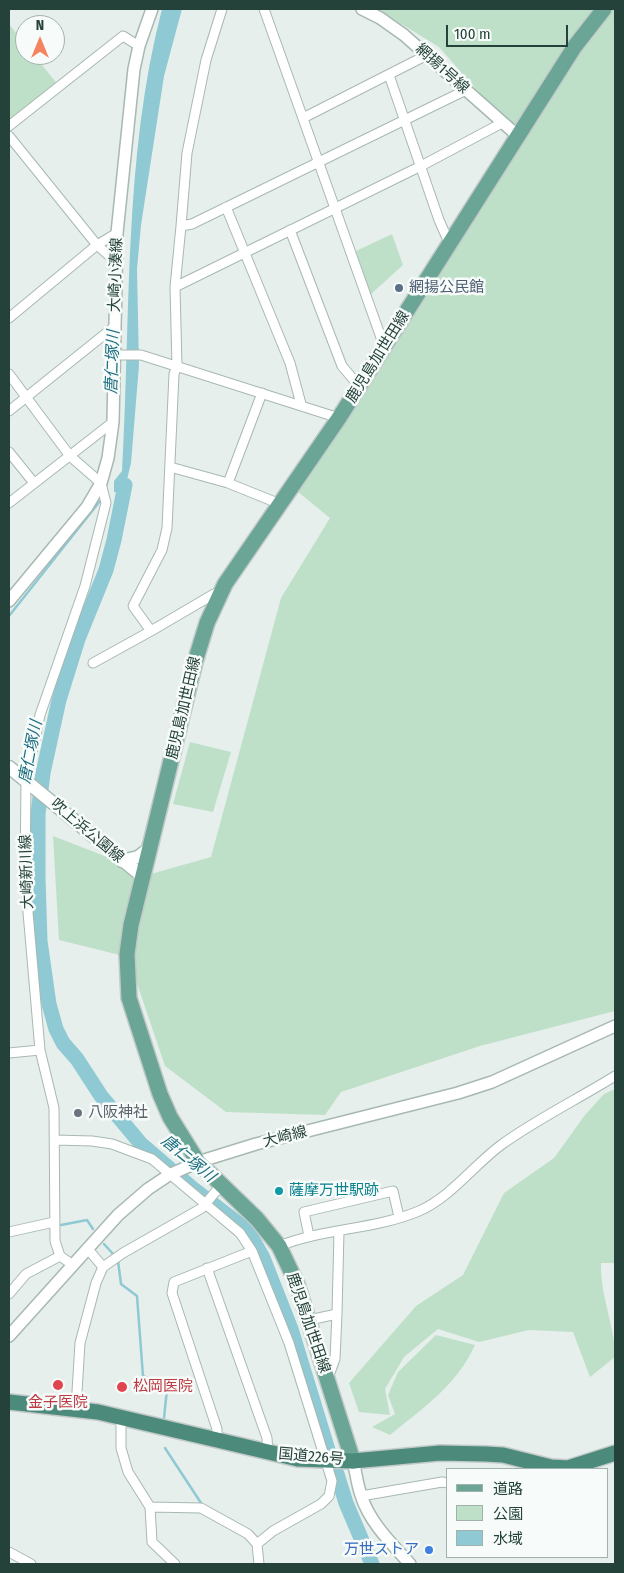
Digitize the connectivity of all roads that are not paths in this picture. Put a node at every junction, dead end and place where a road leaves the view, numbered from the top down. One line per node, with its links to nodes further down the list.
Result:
1 (152, 9): 6 (street, 大崎小湊線)
2 (222, 9): 20 (street)
3 (264, 9): 10 (street)
4 (362, 9): 7 (street, 網揚1号線)
5 (604, 9): 15 (main road, 鹿児島加世田線)
6 (139, 46): 13 (street); 22 (street, 大崎小湊線)
7 (428, 55): 8 (street); 9 (street, 網揚1号線)
8 (389, 75): 10 (street); 11 (street)
9 (466, 90): 11 (street); 12 (street, 網揚1号線)
10 (303, 118): 16 (street)
11 (404, 121): 16 (street); 17 (street)
12 (502, 123): 15 (street, 網揚1号線); 17 (street)
13 (9, 126)
14 (9, 136): 24 (street)
15 (518, 136): 23 (main road, 鹿児島加世田線)
16 (318, 164): 18 (street); 19 (street)
17 (421, 166): 19 (street); 23 (street)
18 (226, 207): 20 (street); 25 (street)
19 (335, 209): 21 (street); 30 (street)
20 (181, 226): 27 (street)
21 (290, 230): 25 (street); 34 (street)
22 (117, 232): 24 (street); 26 (street, 大崎小湊線)
23 (453, 240): 30 (main road, 鹿児島加世田線)
24 (97, 245): 26 (street); 28 (street)
25 (246, 251): 27 (street); 37 (street)
26 (115, 261): 29 (street, 大崎小湊線)
27 (175, 287): 32 (street)
28 (9, 318)
29 (115, 326): 31 (street, 大崎小湊線); 36 (street)
30 (384, 346): 34 (main road, 鹿児島加世田線)
31 (119, 355): 32 (street); 40 (street, 大崎小湊線)
32 (177, 366): 35 (street); 43 (street)
33 (9, 374): 36 (street)
34 (359, 386): 39 (main road, 鹿児島加世田線)
35 (262, 393): 37 (street); 46 (street)
36 (27, 398): 38 (street); 42 (street)
37 (301, 404): 39 (street)
38 (9, 411)
39 (339, 418): 48 (main road, 鹿児島加世田線)
40 (113, 422): 42 (street); 45 (street, 大崎小湊線)
41 (9, 452): 44 (street)
42 (70, 456): 44 (street); 45 (street)
43 (170, 467): 46 (street); 51 (street)
44 (34, 483): 47 (street)
45 (102, 483): 50 (street, 大崎小湊線); 54 (street, 大崎新川線)
46 (228, 483): 48 (street)
47 (9, 503)
48 (280, 504): 49 (main road, 鹿児島加世田線)
49 (222, 592): 51 (street); 55 (main road, 鹿児島加世田線)
50 (9, 601)
51 (151, 631): 52 (street)
52 (93, 663)
53 (9, 767): 54 (main road, 吹上浜公園線)
54 (29, 783): 56 (main road, 吹上浜公園線); 59 (street, 大崎新川線)
55 (150, 848): 56 (main road); 57 (main road, 鹿児島加世田線)
56 (122, 861): 57 (main road, 吹上浜公園線)
57 (142, 876): 63 (main road, 鹿児島加世田線)
58 (615, 1026): 63 (street, 大崎線)
59 (40, 1050): 60 (street); 62 (street, 大崎新川線)
60 (9, 1053)
61 (615, 1076): 67 (street)
62 (55, 1140): 64 (street); 68 (street, 大崎新川線)
63 (198, 1162): 64 (street, 大崎線); 65 (main road, 鹿児島加世田線)
64 (171, 1175): 66 (street); 73 (street, 大崎線)
65 (219, 1189): 66 (street); 72 (main road, 鹿児島加世田線)
66 (207, 1204): 74 (street); 77 (street)
67 (399, 1217): 69 (street); 71 (street)
68 (54, 1222): 70 (street); 75 (street, 大崎新川線)
69 (338, 1231): 71 (street); 80 (street)
70 (9, 1232)
71 (309, 1236): 72 (street)
72 (279, 1246): 81 (main road, 鹿児島加世田線)
73 (87, 1248): 76 (street, 大崎線); 77 (street)
74 (252, 1251): 78 (street); 90 (street)
75 (60, 1256): 76 (street); 79 (street)
76 (73, 1265): 82 (street, 大崎線)
77 (103, 1267): 85 (street)
78 (207, 1268): 87 (street); 88 (street)
79 (9, 1294)
80 (337, 1314): 81 (street); 83 (street)
81 (309, 1320): 83 (main road, 鹿児島加世田線)
82 (9, 1336)
83 (327, 1380): 91 (main road, 鹿児島加世田線)
84 (9, 1402): 85 (highway, 国道226号)
85 (76, 1408): 86 (highway, 国道226号)
86 (121, 1418): 87 (highway, 国道226号); 96 (street)
87 (217, 1441): 88 (highway, 国道226号)
88 (268, 1453): 90 (highway, 国道226号)
89 (615, 1453): 93 (highway, 国道226号)
90 (327, 1461): 91 (highway, 国道226号); 97 (street)
91 (353, 1461): 92 (highway, 国道226号); 95 (street)
92 (559, 1468)
93 (570, 1468)
94 (446, 1483): 95 (street)
95 (361, 1496): 102 (street)
96 (150, 1507): 97 (street); 100 (street)
97 (257, 1544): 101 (street)
98 (9, 1552): 99 (street)
99 (31, 1564)
100 (175, 1564)
101 (259, 1564)
102 (410, 1564)

